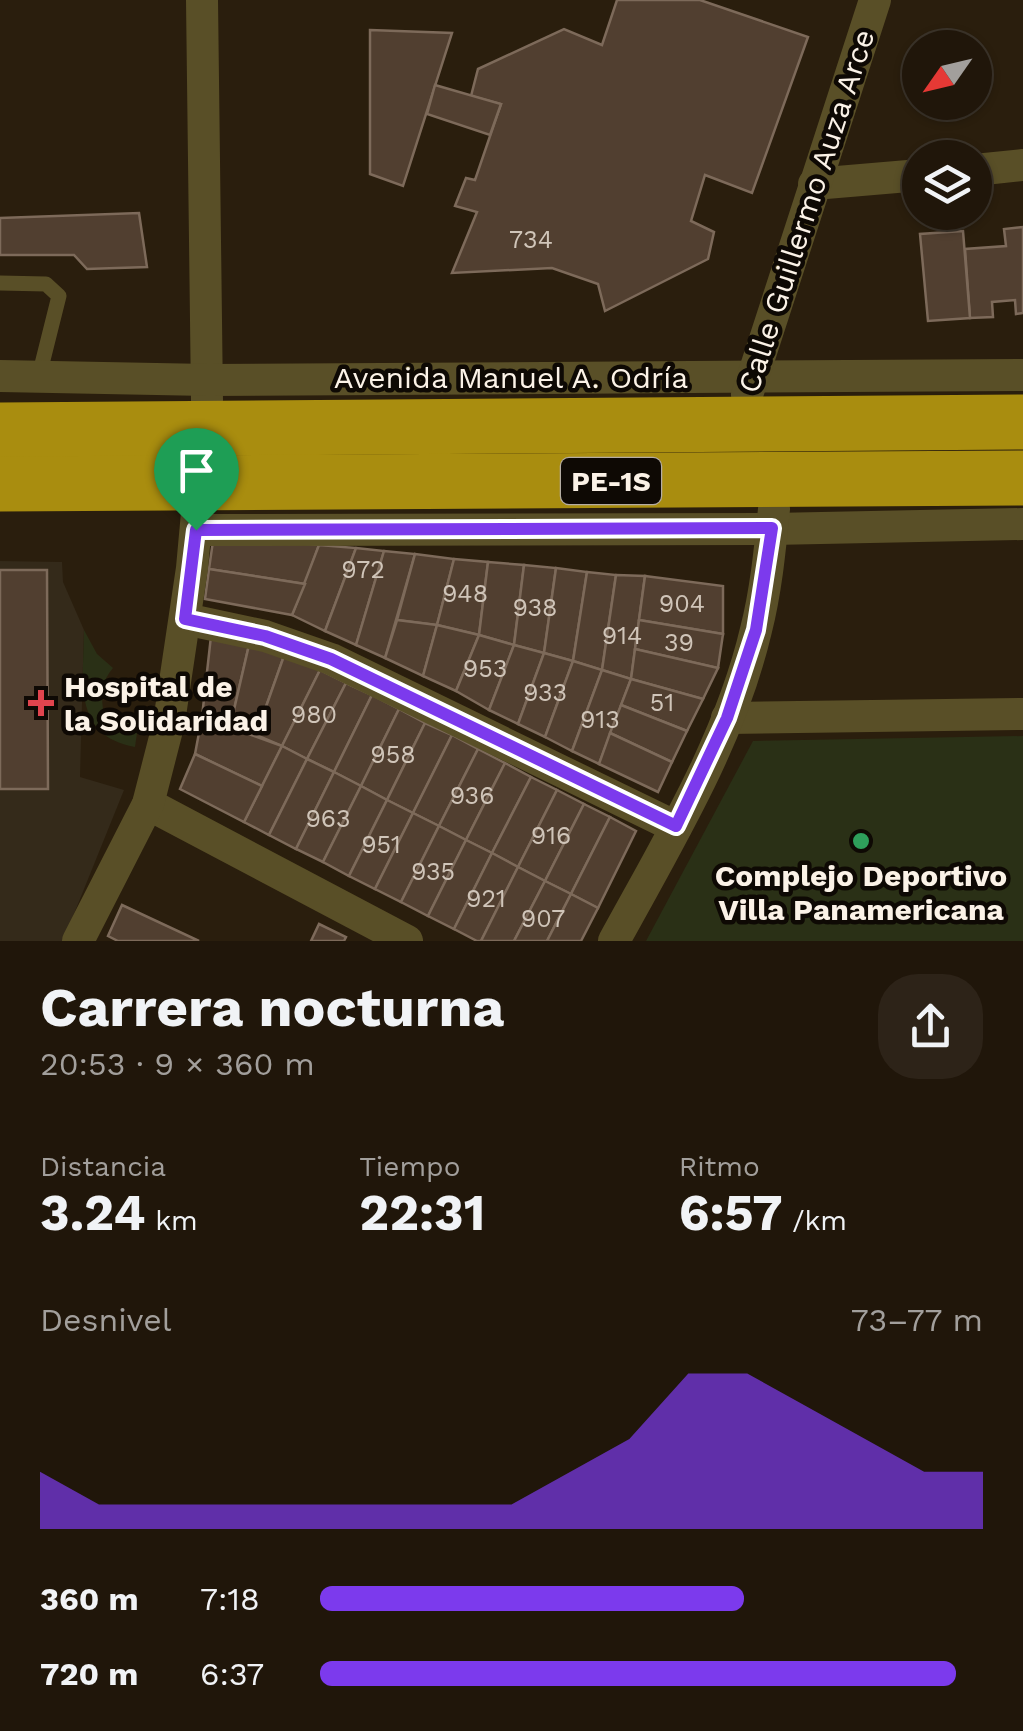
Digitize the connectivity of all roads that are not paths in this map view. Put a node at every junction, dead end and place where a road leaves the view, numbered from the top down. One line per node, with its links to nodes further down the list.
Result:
1 (202, 0): 12 (street)
2 (874, 0): 6 (street, Calle Guillermo Auza Arce)
3 (1023, 165): 4 (street)
4 (992, 168)
5 (902, 177): 6 (street)
6 (814, 184): 11 (street, Calle Guillermo Auza Arce)
7 (0, 282): 10 (lane)
8 (1023, 375): 11 (street, Avenida Manuel A. Odría)
9 (0, 376): 10 (street, Avenida Manuel A. Odría)
10 (39, 376): 12 (street, Avenida Manuel A. Odría)
11 (745, 400): 12 (highway, Avenida Manuel A. Odría / PE-1S); 14 (highway, Avenida Manuel A. Odría / PE-1S)
12 (206, 404): 15 (highway, Avenida Manuel A. Odría / PE-1S); 19 (street)
13 (1023, 422): 14 (highway, Avenida Manuel A. Odría / PE-1S)
14 (815, 424): 18 (highway)
15 (0, 430)
16 (1023, 478): 18 (highway, PE-1S)
17 (0, 484): 19 (highway, PE-1S)
18 (788, 496): 19 (highway, PE-1S); 20 (street); 23 (street)
19 (198, 507): 21 (street)
20 (1023, 524)
21 (185, 619): 24 (street); 25 (street)
22 (1023, 714): 23 (street)
23 (727, 718): 25 (street)
24 (148, 804): 26 (street); 27 (street)
25 (676, 826): 28 (street)
26 (78, 941)
27 (407, 941)
28 (614, 941)

